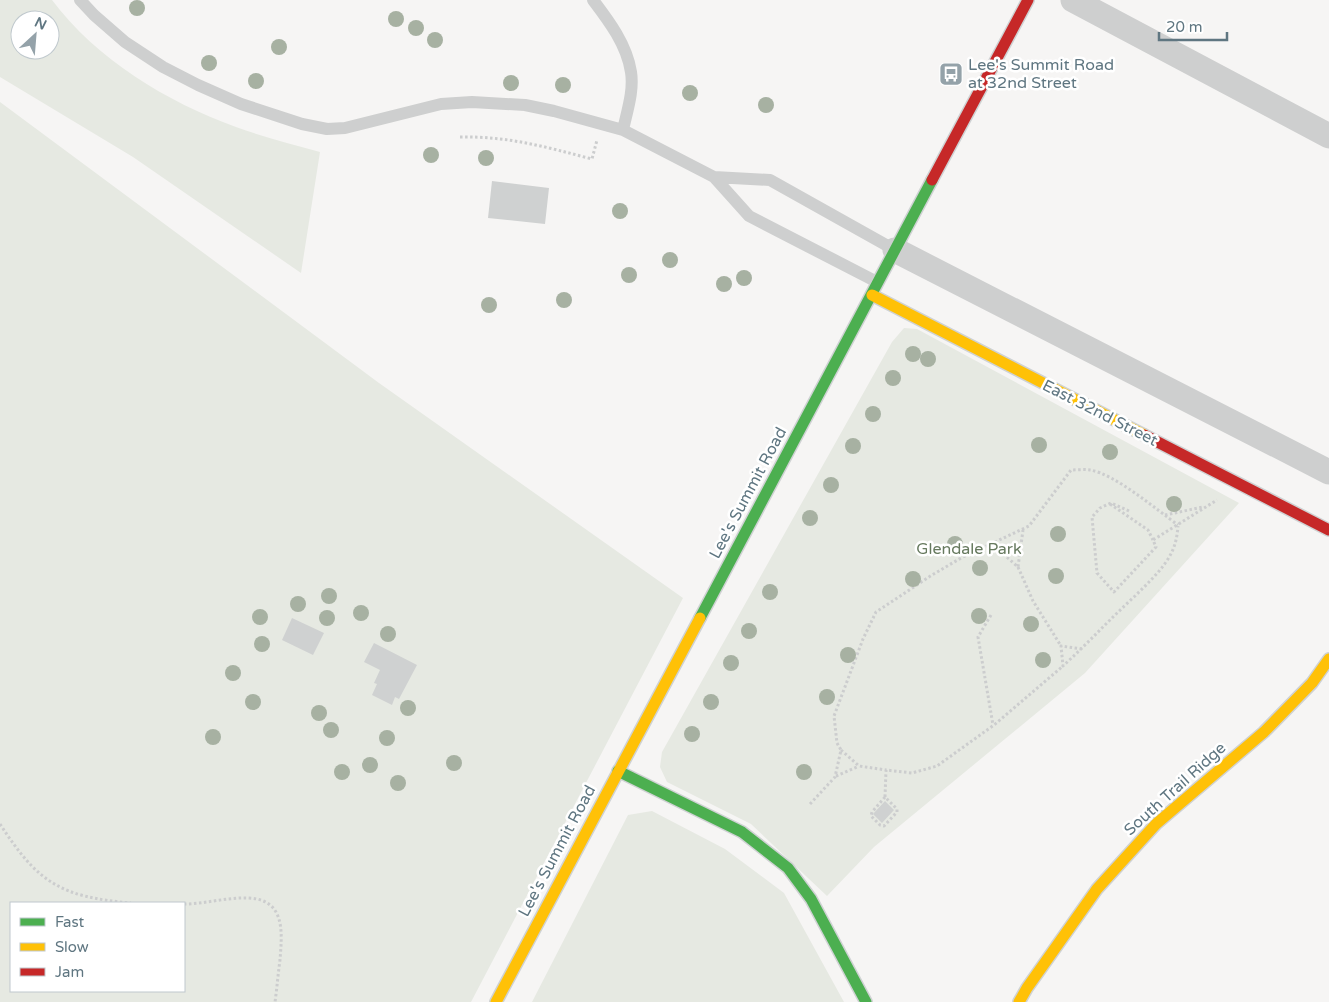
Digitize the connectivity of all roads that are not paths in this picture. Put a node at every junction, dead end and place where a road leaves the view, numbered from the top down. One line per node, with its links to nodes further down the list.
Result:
1 (80, 0): 5 (lane)
2 (593, 0): 5 (lane)
3 (1028, 0): 8 (street, Lee's Summit Road)
4 (1073, 0): 6 (street)
5 (623, 130): 7 (lane)
6 (1329, 136)
7 (714, 177): 8 (lane); 9 (lane)
8 (895, 250): 9 (street, Lee's Summit Road); 11 (street)
9 (876, 282): 10 (street, Lee's Summit Road)
10 (872, 295): 12 (street, East 32nd Street); 14 (street, Lee's Summit Road)
11 (1329, 472)
12 (1329, 530)
13 (1329, 659): 17 (street, South Trail Ridge)
14 (618, 772): 15 (street, Lee's Summit Road); 16 (street)
15 (496, 1002)
16 (866, 1002)
17 (1019, 1002)

